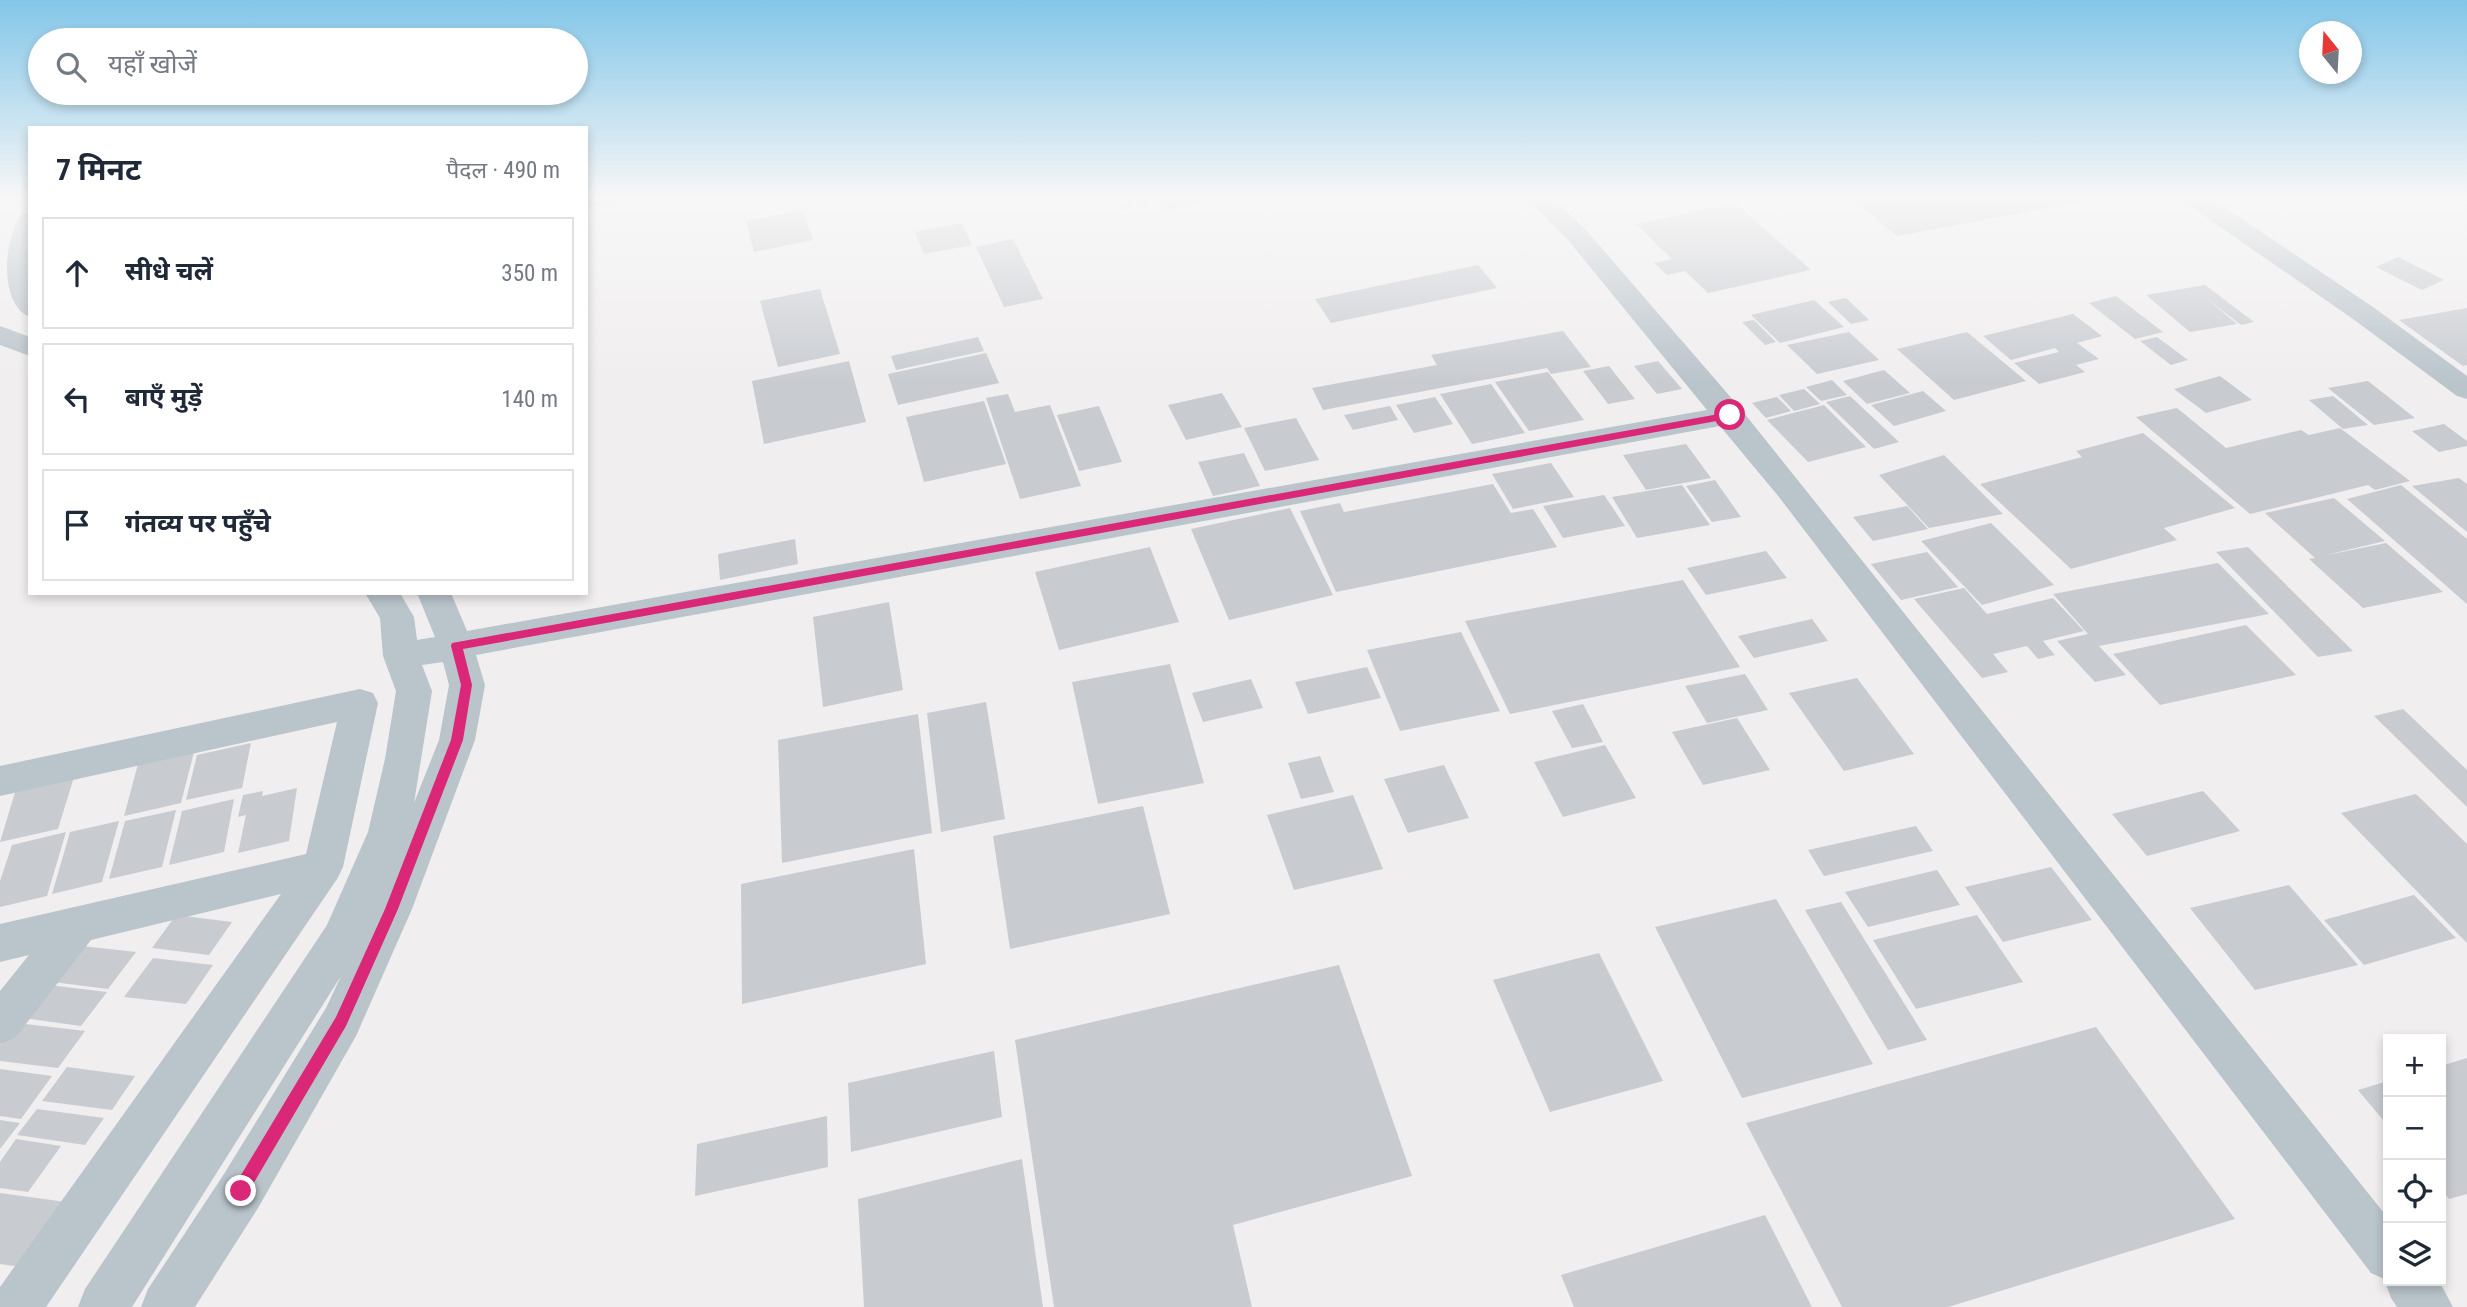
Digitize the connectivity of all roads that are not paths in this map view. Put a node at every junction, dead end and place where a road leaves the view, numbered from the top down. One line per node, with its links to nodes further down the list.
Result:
1 (17, 260): 4 (street)
2 (1598, 260): 8 (street)
3 (2285, 260): 7 (street)
4 (28, 308)
5 (0, 334): 6 (street)
6 (28, 347)
7 (2467, 390)
8 (1730, 415): 11 (street); 18 (street)
9 (383, 595): 12 (street)
10 (435, 595): 11 (street)
11 (456, 646): 12 (street); 22 (street)
12 (401, 656): 21 (street)
13 (0, 782): 14 (street)
14 (323, 867): 15 (street); 20 (street)
15 (79, 924): 16 (street); 17 (street)
16 (0, 943)
17 (0, 1024)
18 (2383, 1249)
19 (2412, 1286): 23 (street)
20 (16, 1307)
21 (103, 1307)
22 (166, 1307)
23 (2428, 1307)

